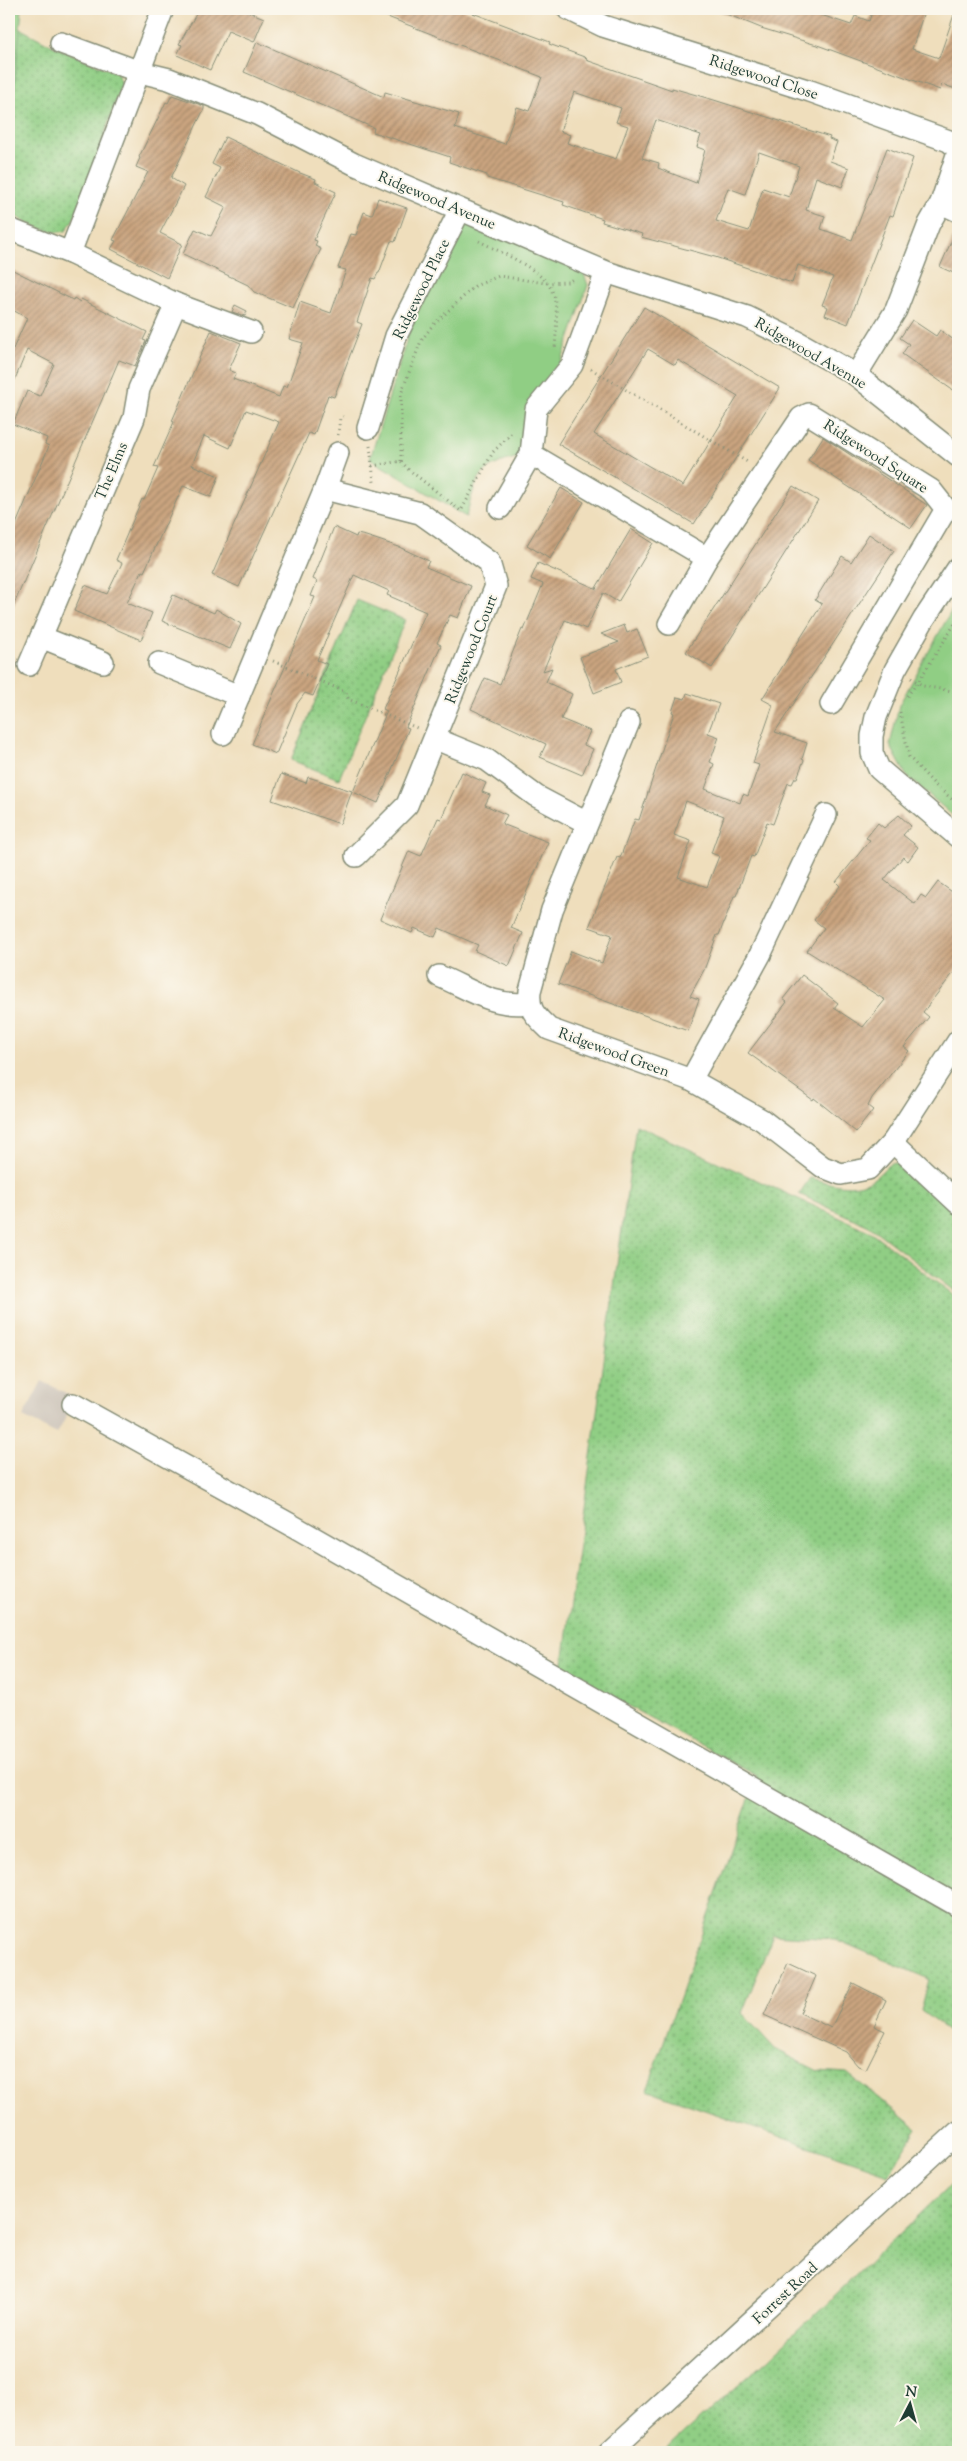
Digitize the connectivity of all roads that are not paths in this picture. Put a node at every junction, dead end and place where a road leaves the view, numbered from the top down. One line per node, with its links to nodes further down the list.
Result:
1 (163, 9): 4 (street)
2 (568, 9): 5 (street, Ridgewood Close)
3 (61, 43): 4 (street, Ridgewood Avenue)
4 (140, 72): 7 (street, Ridgewood Avenue); 9 (street)
5 (958, 151): 6 (street, Ridgewood Close)
6 (950, 207): 13 (street, Ridgewood Close)
7 (460, 210): 10 (street, Ridgewood Avenue); 14 (street, Ridgewood Place)
8 (9, 229): 9 (street)
9 (70, 253): 11 (street)
10 (599, 269): 13 (street, Ridgewood Avenue); 16 (street)
11 (176, 304): 12 (street); 23 (street, The Elms)
12 (251, 332)
13 (856, 376): 17 (street, Ridgewood Avenue)
14 (368, 428)
15 (338, 453): 18 (street)
16 (531, 454): 19 (street); 20 (street)
17 (958, 456)
18 (325, 489): 27 (street); 31 (street, Ridgewood Court)
19 (500, 508)
20 (707, 558): 22 (street, Ridgewood Square); 28 (street, Ridgewood Square)
21 (958, 568): 34 (street)
22 (669, 624)
23 (41, 637): 24 (street); 26 (street, The Elms)
24 (103, 662)
25 (159, 663): 27 (street)
26 (29, 665)
27 (239, 696): 30 (street)
28 (831, 704)
29 (629, 722): 33 (street)
30 (223, 734)
31 (437, 737): 33 (street); 35 (street, Ridgewood Court)
32 (826, 816): 39 (street)
33 (587, 823): 37 (street)
34 (958, 837)
35 (356, 856)
36 (439, 976): 37 (street)
37 (529, 1003): 39 (street, Ridgewood Green)
38 (958, 1041): 40 (street, Ridgewood Green)
39 (691, 1080): 40 (street, Ridgewood Green)
40 (893, 1142): 41 (street)
41 (958, 1203)
42 (73, 1404): 43 (street)
43 (958, 1906)
44 (958, 2132): 45 (street, Forrest Road)
45 (610, 2452)

